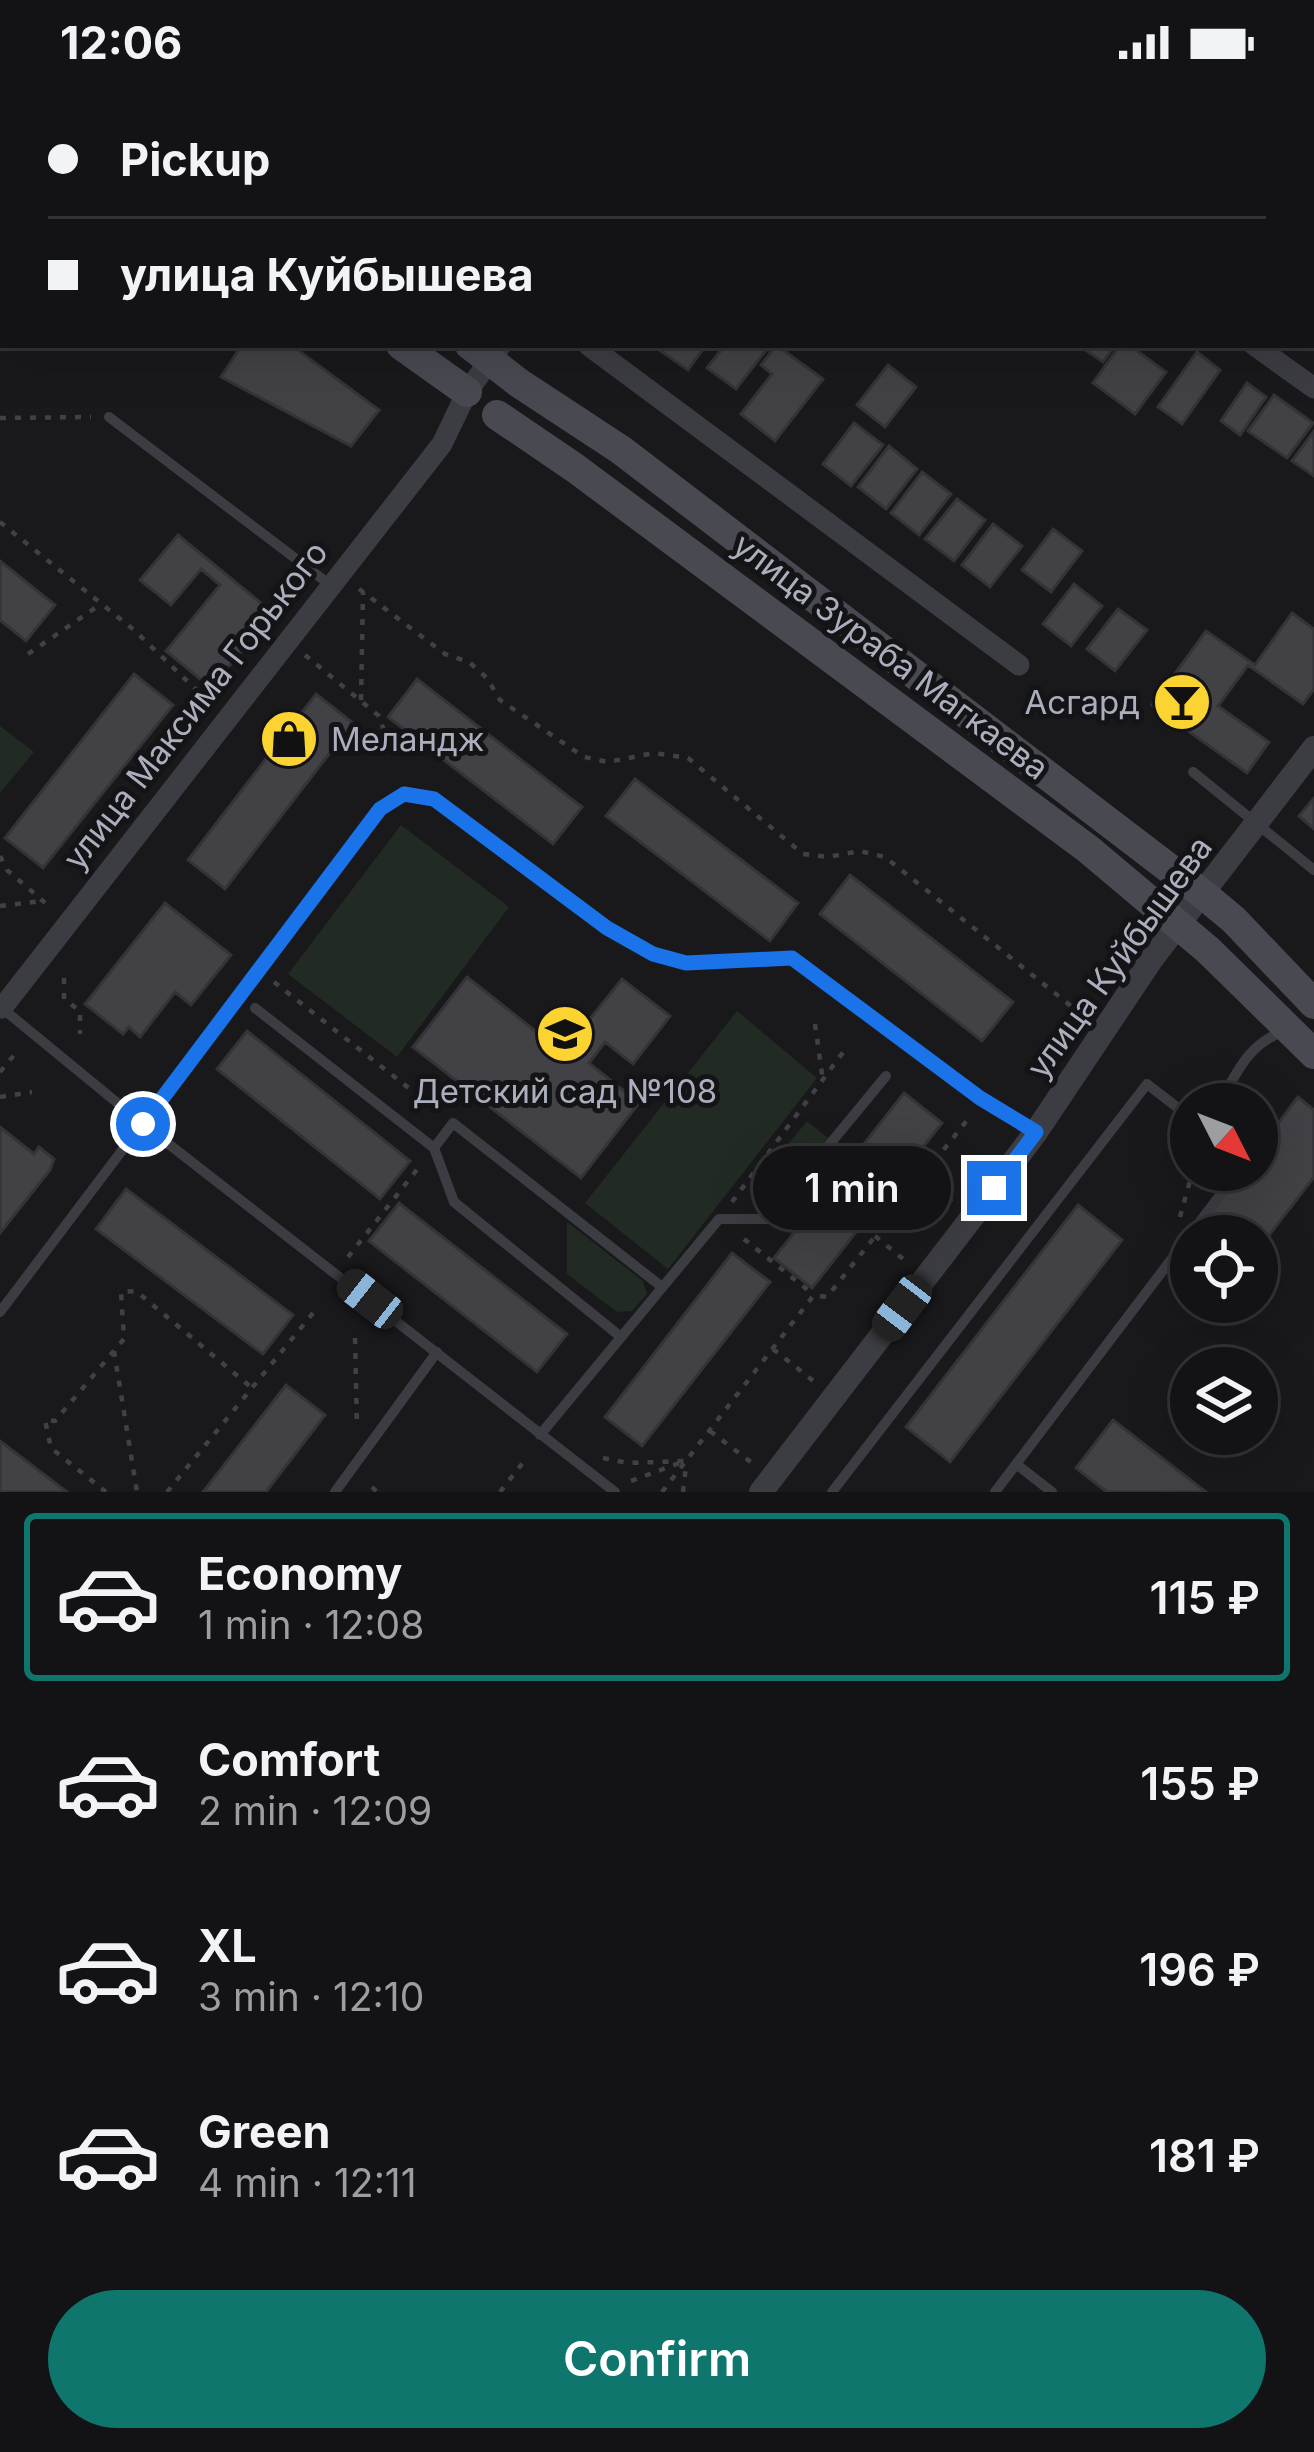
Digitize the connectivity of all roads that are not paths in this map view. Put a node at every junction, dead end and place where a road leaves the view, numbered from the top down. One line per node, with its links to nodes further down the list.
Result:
1 (405, 348): 6 (main road, улица Зураба Магкаева)
2 (592, 348): 10 (street)
3 (1258, 348): 5 (street)
4 (487, 350): 6 (street, улица Максима Горького); 15 (main road, улица Зураба Магкаева)
5 (1314, 388)
6 (467, 392): 7 (street, улица Зураба Магкаева); 9 (street, улица Максима Горького)
7 (497, 415): 16 (main road, улица Зураба Магкаева)
8 (109, 417): 9 (lane)
9 (339, 583): 18 (street, улица Максима Горького)
10 (1019, 664)
11 (1314, 748): 13 (street, улица Куйбышева)
12 (1193, 772): 13 (lane)
13 (1255, 824): 14 (lane); 15 (street, улица Куйбышева)
14 (1314, 870)
15 (1204, 896): 16 (street, улица Куйбышева); 17 (main road, улица Зураба Магкаева)
16 (1180, 927): 20 (main road, улица Зураба Магкаева); 26 (street, улица Куйбышева)
17 (1314, 1004)
18 (1, 1008): 25 (lane)
19 (255, 1008): 27 (lane)
20 (1287, 1030): 21 (main road, улица Зураба Магкаева); 23 (lane)
21 (1314, 1054)
22 (886, 1076): 29 (lane)
23 (1230, 1083)
24 (1170, 1102): 38 (lane)
25 (143, 1124): 26 (lane); 30 (lane); 32 (lane)
26 (1036, 1132): 37 (street, улица Куйбышева)
27 (434, 1148): 29 (lane); 31 (lane)
28 (1223, 1191): 34 (lane)
29 (662, 1287): 31 (lane)
30 (0, 1312)
31 (621, 1337): 33 (lane)
32 (436, 1352): 33 (lane); 35 (lane)
33 (540, 1436): 36 (lane)
34 (1016, 1464): 39 (lane); 40 (lane)
35 (335, 1492)
36 (615, 1492)
37 (761, 1492)
38 (832, 1492)
39 (994, 1492)
40 (1052, 1492)

